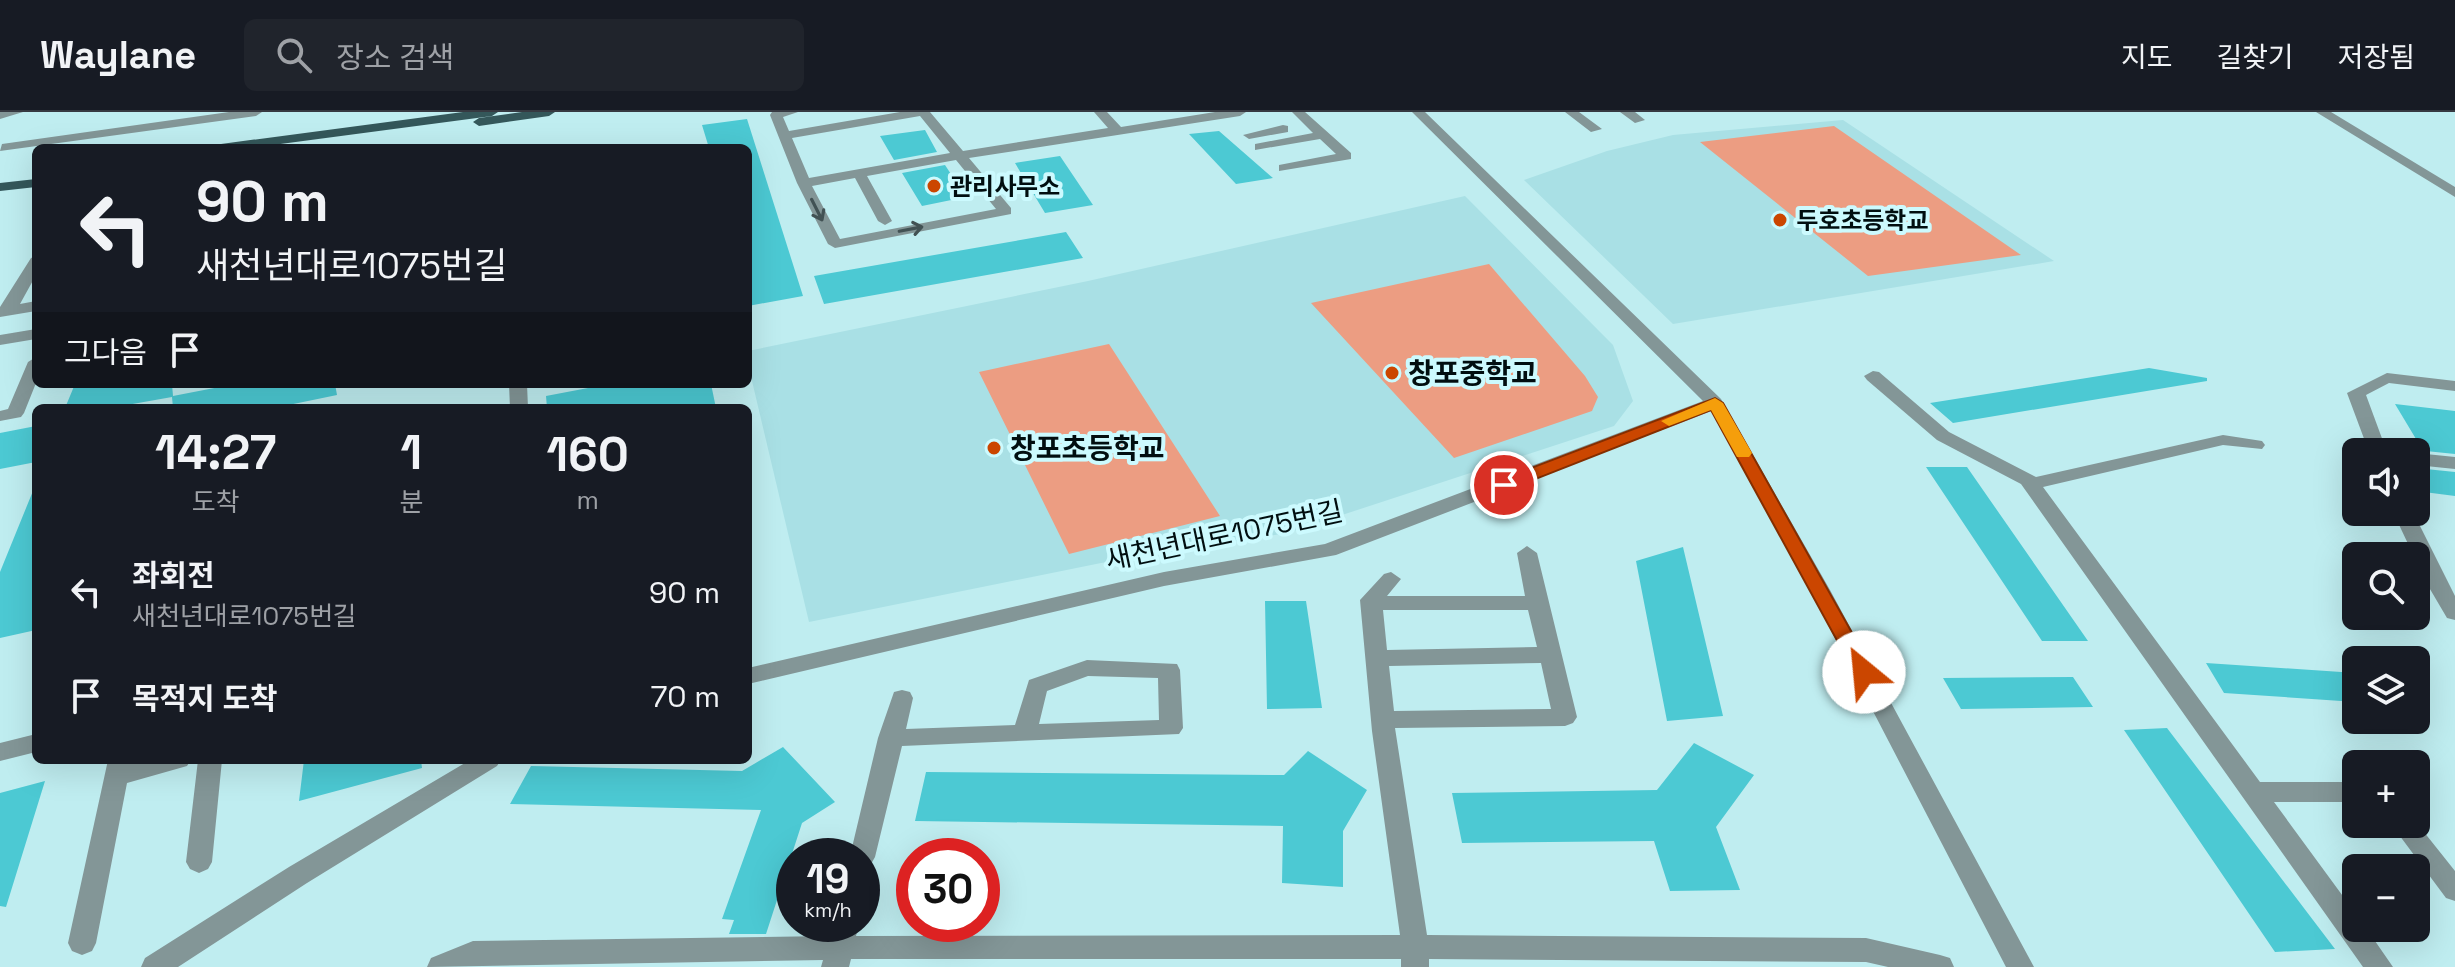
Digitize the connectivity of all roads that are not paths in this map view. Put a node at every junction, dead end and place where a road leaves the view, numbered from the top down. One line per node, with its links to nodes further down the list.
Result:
1 (17, 112): 15 (street)
2 (256, 112): 14 (street)
3 (492, 112): 23 (main road)
4 (549, 112): 24 (main road)
5 (792, 112): 20 (street)
6 (923, 112): 20 (street); 27 (street)
7 (1100, 112): 19 (street)
8 (1240, 112): 19 (street)
9 (1298, 112): 17 (street)
10 (1418, 112): 47 (street)
11 (1571, 112): 18 (street)
12 (1626, 112): 16 (street)
13 (2322, 112): 35 (street)
14 (224, 114): 26 (street)
15 (0, 115)
16 (1639, 120)
17 (1311, 124): 21 (street); 22 (street)
18 (1596, 129)
19 (1117, 130): 27 (street)
20 (786, 135): 33 (street)
21 (1249, 135)
22 (1323, 135): 25 (street); 28 (street)
23 (251, 144)
24 (332, 144)
25 (1260, 147)
26 (2, 148)
27 (961, 155): 30 (street); 33 (street, one-way to 27)
28 (1284, 168)
29 (32, 171): 31 (main road)
30 (859, 173): 33 (street); 36 (street)
31 (0, 175)
32 (32, 183): 34 (main road)
33 (804, 183)
34 (0, 187)
35 (2455, 193)
36 (885, 221)
37 (32, 267): 38 (street)
38 (18, 290): 39 (street); 41 (street)
39 (0, 293)
40 (32, 307): 41 (street)
41 (4, 311)
42 (32, 335): 43 (street)
43 (0, 340)
44 (32, 372): 48 (street)
45 (1873, 376): 53 (street)
46 (2455, 386): 49 (street)
47 (1715, 403): 62 (street, 새천년대로1075번길); 85 (street)
48 (0, 416)
49 (2373, 438)
50 (2256, 445): 53 (street)
51 (2430, 460): 52 (street)
52 (2455, 463)
53 (2032, 484): 73 (street)
54 (2410, 526): 59 (street)
55 (1527, 553): 58 (street)
56 (1391, 579): 57 (street)
57 (1371, 603): 58 (street); 61 (street)
58 (1537, 603): 60 (street)
59 (2452, 605)
60 (1550, 655): 61 (street); 64 (street)
61 (1377, 658): 64 (street)
62 (752, 675)
63 (902, 698): 66 (street)
64 (1383, 720): 81 (street)
65 (1025, 733): 65 (street); 66 (street)
66 (890, 738): 75 (street)
67 (32, 744): 68 (street)
68 (0, 752)
69 (152, 764): 72 (street)
70 (210, 764): 77 (street)
71 (482, 764): 82 (street)
72 (118, 769): 79 (street)
73 (2253, 792): 74 (street); 86 (street)
74 (2342, 792)
75 (866, 838)
76 (2414, 838): 78 (street)
77 (199, 862)
78 (2455, 890)
79 (82, 943)
80 (840, 945): 81 (street); 83 (street)
81 (1415, 956): 84 (street)
82 (155, 967)
83 (441, 967)
84 (1940, 967)
85 (2020, 967)
86 (2379, 967)

